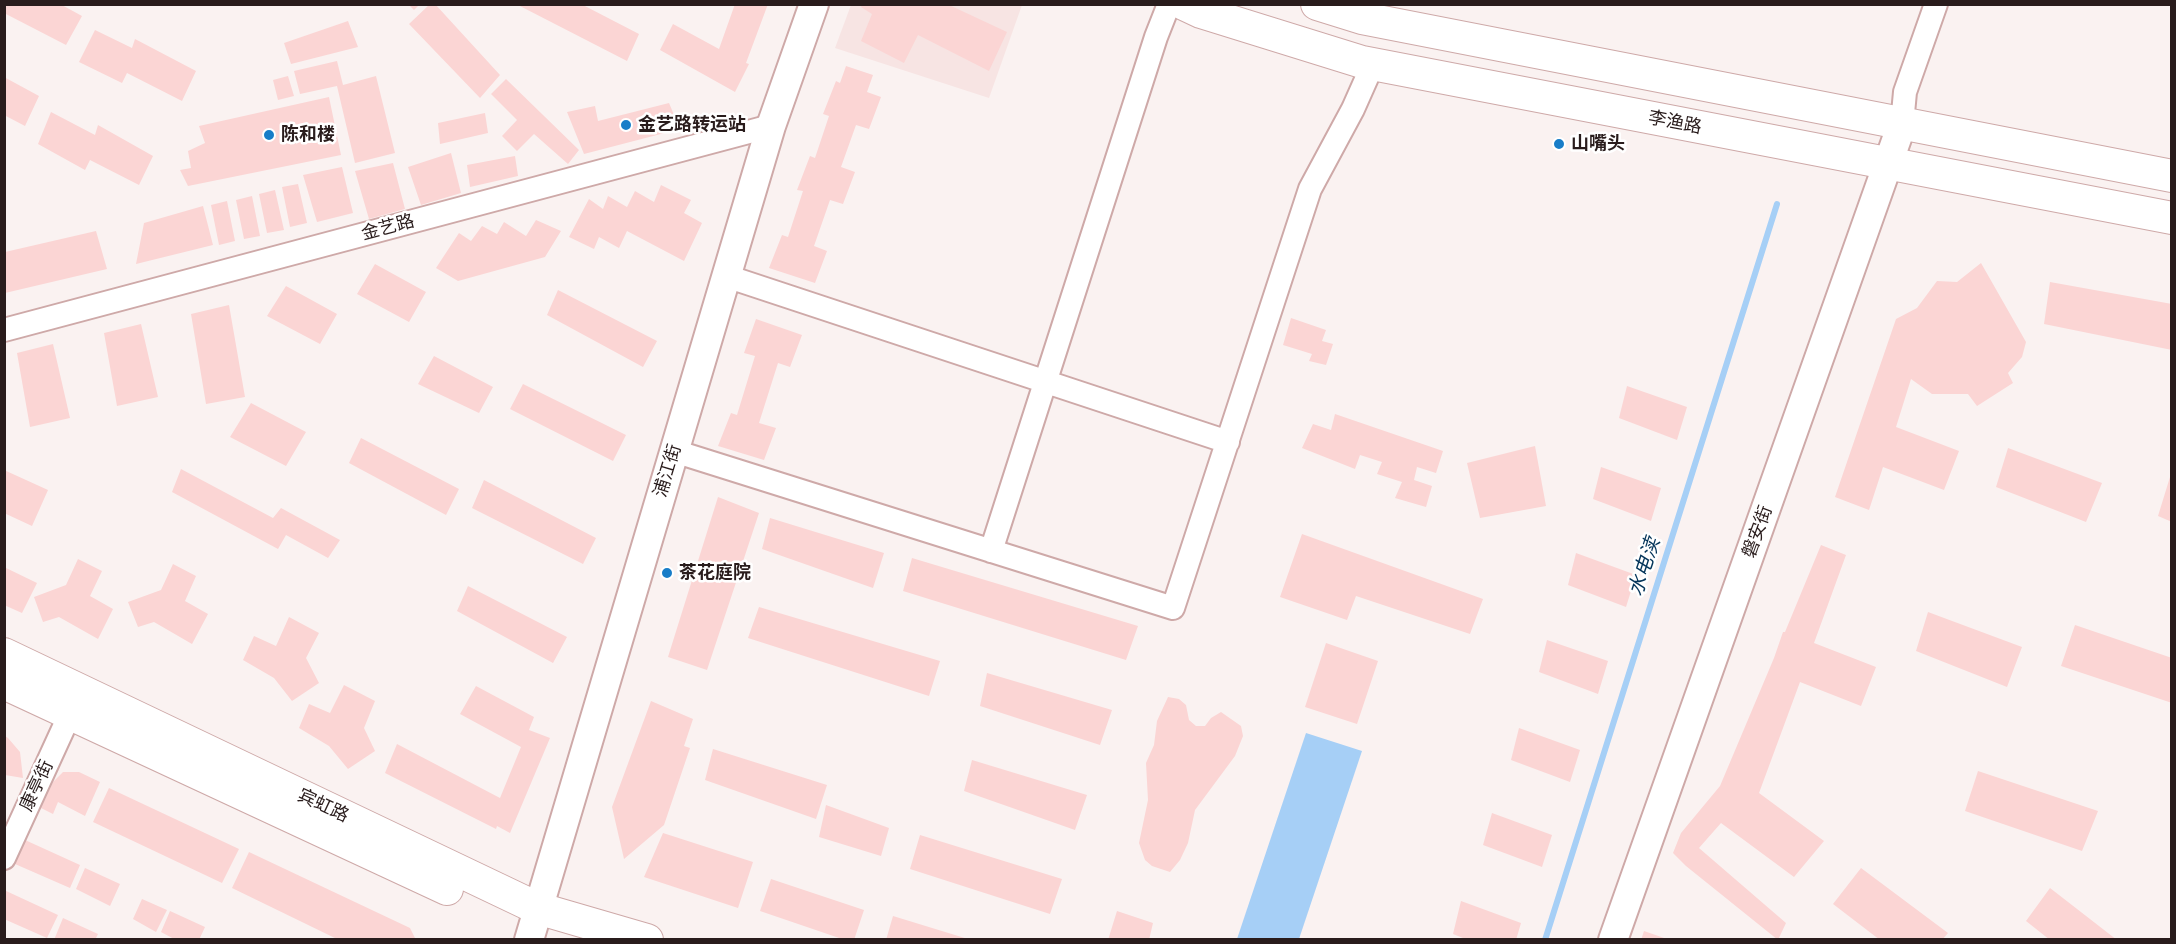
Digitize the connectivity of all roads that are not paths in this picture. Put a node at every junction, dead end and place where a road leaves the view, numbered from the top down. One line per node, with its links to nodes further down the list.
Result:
1 (814, 4): 8 (street, 浦江街)
2 (1169, 4): 14 (street)
3 (1184, 4): 6 (main road, 李渔路)
4 (1317, 4): 7 (main road)
5 (1936, 4): 7 (street)
6 (1372, 64): 9 (main road, 李渔路); 15 (street)
7 (1902, 124): 9 (street, 磐安街); 10 (main road)
8 (771, 126): 12 (street, 浦江街); 13 (street, 金艺路)
9 (1888, 165): 11 (main road, 李渔路); 25 (street, 磐安街)
10 (2172, 176)
11 (2172, 218)
12 (726, 276): 14 (street); 16 (street, 浦江街)
13 (4, 330)
14 (1046, 382): 15 (street); 17 (street)
15 (1228, 442): 17 (street)
16 (674, 451): 17 (street); 22 (street, 浦江街)
17 (991, 550)
18 (4, 654): 22 (main road, 宾虹路)
19 (4, 683): 20 (main road, 宾虹路)
20 (70, 714): 21 (street, 康亭街); 22 (main road, 宾虹路)
21 (4, 858)
22 (533, 925): 23 (main road, 宾虹路); 24 (main road, 宾虹路)
23 (570, 939)
24 (647, 939)
25 (1613, 939)

